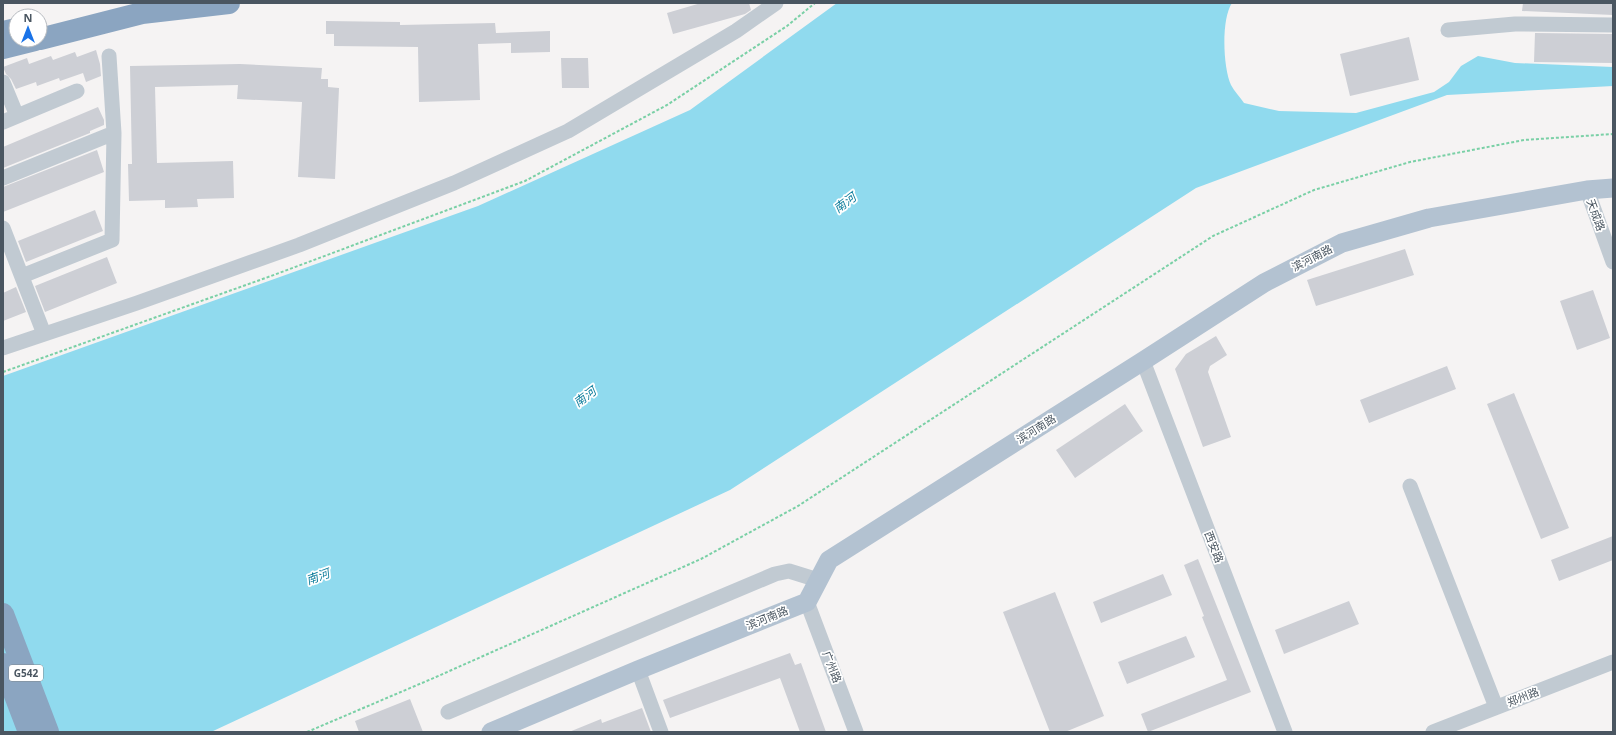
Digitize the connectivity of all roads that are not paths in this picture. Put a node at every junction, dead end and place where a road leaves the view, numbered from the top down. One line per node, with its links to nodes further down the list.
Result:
1 (124, 3): 4 (highway)
2 (229, 3): 7 (highway)
3 (776, 3): 19 (street)
4 (48, 21)
5 (1613, 25): 6 (street)
6 (1448, 30)
7 (48, 37)
8 (109, 56): 12 (street)
9 (3, 82): 11 (street)
10 (77, 91): 11 (street)
11 (10, 119)
12 (114, 133): 13 (street); 18 (street)
13 (3, 178)
14 (1613, 188): 15 (main road, 滨河南路)
15 (1587, 190): 17 (street, 天成路); 21 (main road, 滨河南路)
16 (3, 228): 18 (street)
17 (1613, 262)
18 (22, 276): 19 (street)
19 (44, 334): 20 (street)
20 (3, 348)
21 (1143, 361): 23 (main road, 滨河南路); 36 (street, 西安路)
22 (1410, 486): 29 (street)
23 (818, 580): 24 (main road, 滨河南路); 30 (street)
24 (807, 602): 28 (main road, 滨河南路); 35 (street, 广州路)
25 (3, 614): 32 (highway, G542)
26 (1613, 662): 29 (street, 郑州路)
27 (3, 664): 31 (highway, G542)
28 (638, 670): 33 (main road, 滨河南路); 34 (street)
29 (1496, 707): 37 (street, 郑州路)
30 (448, 712)
31 (29, 732)
32 (48, 732)
33 (491, 732)
34 (661, 732)
35 (856, 732)
36 (1285, 732)
37 (1433, 732)

